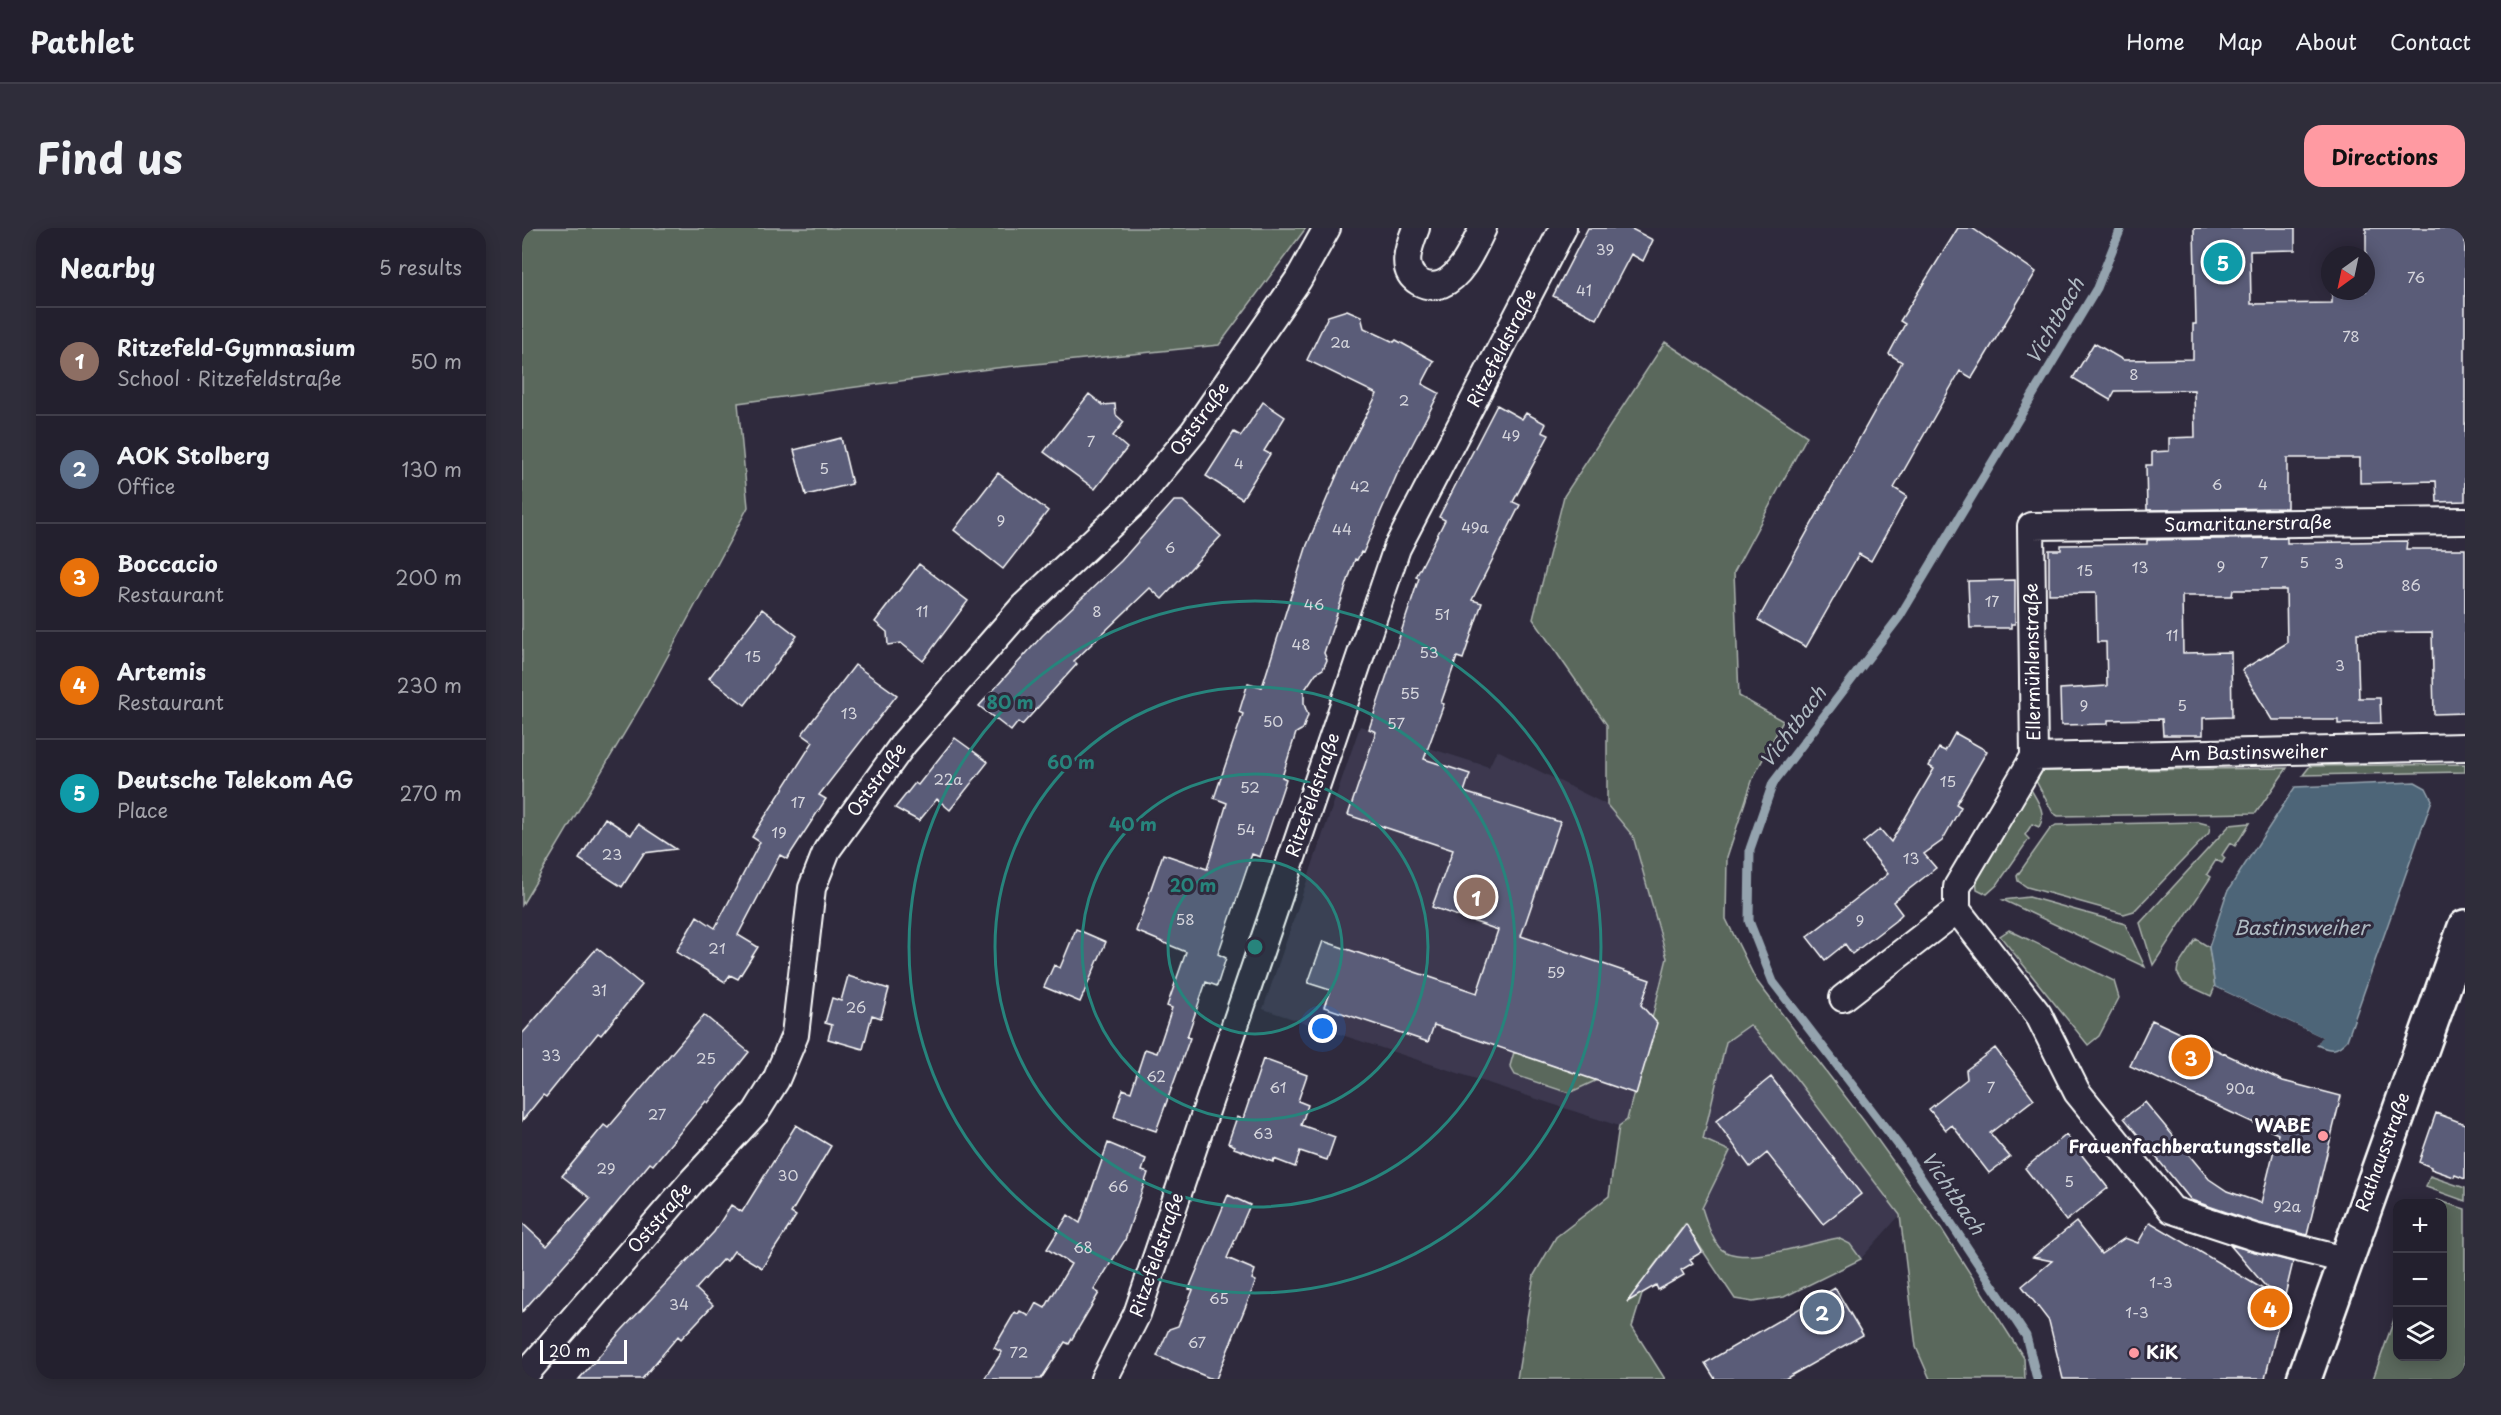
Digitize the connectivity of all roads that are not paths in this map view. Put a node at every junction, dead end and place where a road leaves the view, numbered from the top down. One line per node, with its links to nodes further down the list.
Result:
1 (1327, 228): 13 (street, Oststraße)
2 (1416, 228): 3 (street)
3 (1483, 228)
4 (1563, 228): 14 (street, Ritzefeldstraße)
5 (2465, 521): 6 (street, Samaritanerstraße)
6 (2031, 526): 8 (street, Ellermühlenstraße)
7 (2465, 747): 8 (street, Am Bastinsweiher)
8 (2034, 757): 9 (street, Ellermühlenstraße)
9 (1957, 910): 11 (street); 12 (street)
10 (2465, 927): 12 (street, Rathausstraße)
11 (1843, 998)
12 (2345, 1260): 15 (street, Rathausstraße)
13 (522, 1378)
14 (1104, 1379)
15 (2304, 1379)

